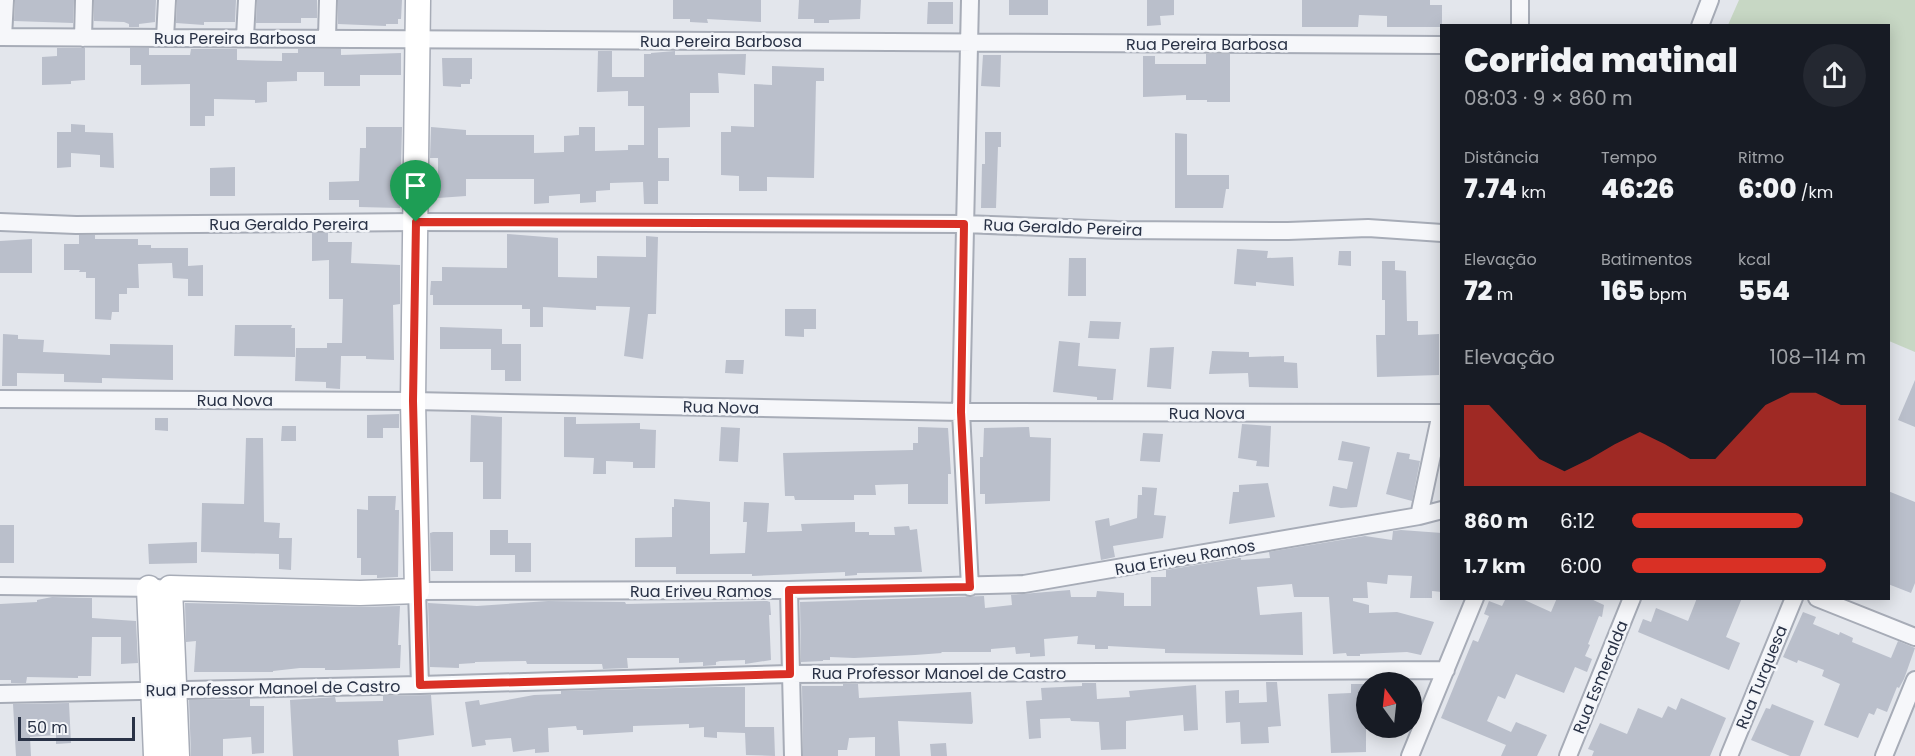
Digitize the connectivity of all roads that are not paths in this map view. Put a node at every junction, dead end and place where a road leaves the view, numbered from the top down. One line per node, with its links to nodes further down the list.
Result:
1 (5, 0): 12 (street)
2 (84, 0): 14 (street)
3 (167, 0): 15 (street)
4 (247, 0): 13 (street)
5 (328, 0): 16 (street)
6 (418, 0): 17 (street)
7 (970, 0): 18 (street)
8 (1520, 0): 10 (street)
9 (1710, 0): 11 (street)
10 (1520, 24)
11 (1701, 24)
12 (2, 37): 14 (street, Rua Pereira Barbosa)
13 (244, 37): 15 (street, Rua Pereira Barbosa); 16 (street, Rua Pereira Barbosa)
14 (83, 38): 15 (street, Rua Pereira Barbosa)
15 (165, 38)
16 (327, 38): 17 (street, Rua Pereira Barbosa)
17 (416, 40): 18 (street, Rua Pereira Barbosa); 21 (street)
18 (970, 42): 19 (street, Rua Pereira Barbosa); 22 (street)
19 (1440, 45)
20 (0, 222): 21 (street, Rua Geraldo Pereira)
21 (416, 222): 22 (street, Rua Geraldo Pereira); 25 (street)
22 (964, 224): 23 (street, Rua Geraldo Pereira); 26 (street)
23 (1440, 233)
24 (0, 399): 25 (street, Rua Nova)
25 (413, 401): 26 (street, Rua Nova); 35 (street)
26 (961, 412): 27 (street, Rua Nova); 32 (street)
27 (1440, 413)
28 (1440, 418): 30 (street)
29 (1440, 511): 30 (street, Rua Eriveu Ramos)
30 (1419, 516): 32 (street, Rua Eriveu Ramos)
31 (0, 586): 33 (street, Rua Eriveu Ramos)
32 (970, 587): 34 (street, Rua Eriveu Ramos)
33 (160, 588): 35 (street, Rua Eriveu Ramos); 45 (street)
34 (789, 590): 35 (street, Rua Eriveu Ramos); 42 (street)
35 (417, 591): 44 (street)
36 (1473, 600): 41 (street)
37 (1631, 600): 51 (street, Rua Esmeralda)
38 (1793, 600): 52 (street, Rua Turquesa)
39 (1821, 600): 40 (street)
40 (1915, 637)
41 (1446, 670): 42 (street, Rua Professor Manoel de Castro); 50 (street)
42 (790, 674): 44 (street, Rua Professor Manoel de Castro); 49 (street)
43 (1915, 680): 53 (street)
44 (420, 685): 45 (street, Rua Professor Manoel de Castro)
45 (163, 691): 46 (street, Rua Professor Manoel de Castro); 47 (street); 48 (street)
46 (0, 694)
47 (156, 756)
48 (177, 756)
49 (793, 756)
50 (1410, 756)
51 (1568, 756)
52 (1729, 756)
53 (1884, 756)

